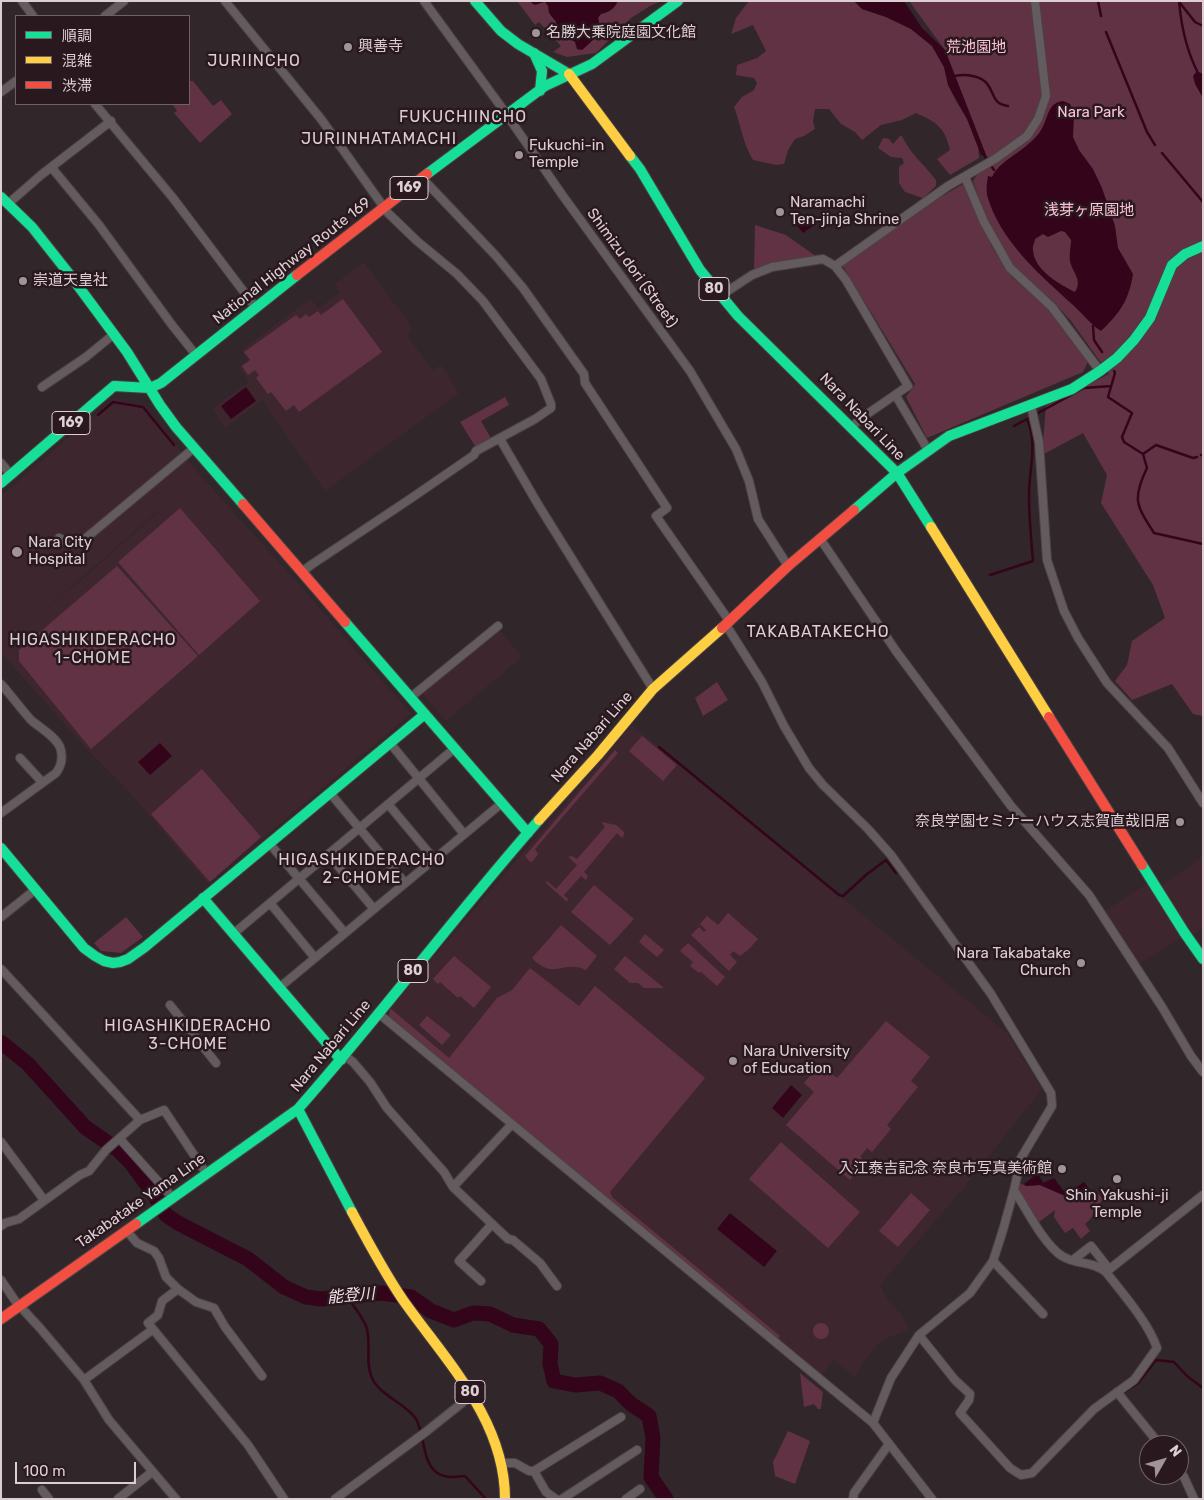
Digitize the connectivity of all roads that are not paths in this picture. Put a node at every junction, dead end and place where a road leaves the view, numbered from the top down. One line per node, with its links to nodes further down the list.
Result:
1 (22, 1): 8 (street)
2 (124, 1): 9 (street)
3 (225, 1): 22 (street)
4 (424, 1): 16 (street, Shimizu dori (Street))
5 (475, 1): 10 (main road)
6 (678, 1): 11 (main road, National Highway Route 169 / 169)
7 (1035, 1): 19 (street)
8 (32, 15)
9 (106, 15)
10 (534, 53): 11 (main road); 13 (main road)
11 (569, 74): 13 (main road, National Highway Route 169 / 169); 25 (main road, Nara Nabari Line / 80)
12 (15, 82): 14 (street)
13 (540, 90): 16 (main road, National Highway Route 169 / 169)
14 (1, 92)
15 (96, 105): 17 (street)
16 (507, 116): 20 (main road, National Highway Route 169 / 169); 44 (street, Shimizu dori (Street))
17 (111, 121): 18 (street); 26 (street)
18 (52, 168): 21 (street); 28 (street)
19 (965, 177): 24 (street); 29 (street)
20 (422, 178): 22 (main road, National Highway Route 169 / 169); 46 (street)
21 (4, 203): 27 (main road)
22 (383, 207): 26 (main road, National Highway Route 169 / 169); 35 (street)
23 (1203, 246): 29 (main road)
24 (835, 266): 25 (street); 32 (street)
25 (720, 296): 34 (main road, Nara Nabari Line / 80)
26 (256, 308): 28 (main road, National Highway Route 169 / 169)
27 (114, 334): 30 (street); 31 (main road)
28 (196, 355): 31 (main road, National Highway Route 169 / 169)
29 (1100, 371): 33 (main road)
30 (42, 387)
31 (150, 388): 36 (main road); 40 (main road, 169)
32 (896, 396): 34 (street); 37 (street)
33 (1032, 406): 37 (main road); 59 (street)
34 (852, 427): 39 (main road, Nara Nabari Line / 80)
35 (500, 439): 45 (street); 49 (street)
36 (194, 448): 42 (street); 45 (main road)
37 (928, 450): 39 (main road)
38 (1, 462): 40 (street)
39 (897, 473): 43 (main road, Nara Nabari Line / 80); 79 (main road)
40 (11, 475): 41 (main road, 169)
41 (1, 484)
42 (59, 538)
43 (821, 540): 44 (main road, Nara Nabari Line / 80); 86 (street)
44 (788, 566): 46 (main road, Nara Nabari Line / 80)
45 (302, 572): 50 (main road)
46 (728, 624): 49 (main road, Nara Nabari Line / 80); 94 (street)
47 (498, 626): 50 (street)
48 (1, 684): 56 (street)
49 (653, 689): 63 (main road, Nara Nabari Line / 80)
50 (411, 697): 51 (main road)
51 (425, 714): 52 (main road); 53 (main road)
52 (390, 743): 55 (street); 57 (main road)
53 (455, 748): 55 (street); 58 (main road)
54 (20, 758): 56 (street)
55 (419, 778): 60 (street); 64 (street)
56 (42, 782): 61 (street)
57 (330, 793): 62 (street); 65 (main road)
58 (502, 803): 63 (main road); 64 (street)
59 (1203, 803)
60 (388, 804): 62 (street); 68 (street)
61 (2, 810)
62 (359, 828): 67 (street); 70 (street)
63 (528, 833): 83 (main road, Nara Nabari Line / 80)
64 (464, 834): 68 (street)
65 (269, 843): 69 (street); 72 (main road)
66 (1, 848): 71 (main road)
67 (328, 854): 69 (street); 74 (street)
68 (434, 859): 70 (street)
69 (299, 878): 73 (street); 76 (street)
70 (405, 883): 74 (street)
71 (36, 889): 72 (main road); 75 (street)
72 (203, 898): 77 (main road)
73 (270, 903): 77 (street); 78 (street)
74 (374, 909): 76 (street)
75 (1, 917)
76 (345, 933): 78 (street)
77 (233, 934): 81 (main road)
78 (315, 958): 81 (street)
79 (1203, 959)
80 (1, 969): 88 (street)
81 (280, 987): 84 (main road)
82 (170, 1005): 85 (street)
83 (378, 1013): 84 (main road, Nara Nabari Line / 80); 89 (street)
84 (343, 1058): 87 (main road, Nara Nabari Line / 80); 93 (street)
85 (216, 1063)
86 (1203, 1072)
87 (298, 1109): 92 (main road, Takabatake Yama Line); 116 (main road, Nara Nabari Line / 80)
88 (140, 1120): 90 (street); 92 (street)
89 (512, 1124): 93 (street); 118 (street)
90 (117, 1141): 96 (street); 97 (street)
91 (1, 1142): 96 (street)
92 (206, 1173): 97 (main road, Takabatake Yama Line)
93 (453, 1187): 98 (street)
94 (1014, 1190): 101 (street); 102 (street)
95 (1203, 1195): 103 (street)
96 (44, 1200): 99 (street)
97 (169, 1201): 100 (main road, Takabatake Yama Line)
98 (492, 1224): 105 (street); 106 (street)
99 (1, 1226)
100 (126, 1230): 107 (street); 108 (main road, Takabatake Yama Line)
101 (1073, 1260): 103 (street); 103 (street)
102 (992, 1261): 109 (street); 112 (street)
103 (1107, 1270): 115 (street)
104 (1, 1280): 108 (street)
105 (481, 1281)
106 (557, 1286)
107 (178, 1289): 111 (street); 113 (street)
108 (19, 1306): 110 (main road, Takabatake Yama Line); 114 (street)
109 (1043, 1314)
110 (1, 1319)
111 (152, 1330): 114 (street); 132 (street)
112 (919, 1336): 115 (street); 118 (street)
113 (262, 1376)
114 (84, 1380): 124 (street)
115 (1117, 1392): 119 (street)
116 (472, 1394): 122 (main road, Nara Nabari Line / 80); 133 (street)
117 (621, 1416): 123 (street)
118 (873, 1424): 120 (street)
119 (1152, 1435)
120 (889, 1444): 128 (street); 138 (street)
121 (637, 1450): 136 (street)
122 (502, 1463): 123 (street); 134 (main road, Nara Nabari Line / 80)
123 (534, 1471): 135 (street)
124 (152, 1472): 130 (street); 131 (street)
125 (1187, 1485): 139 (street)
126 (640, 1489): 137 (street)
127 (42, 1490): 129 (street)
128 (854, 1496)
129 (49, 1499)
130 (118, 1499)
131 (176, 1499)
132 (284, 1499)
133 (335, 1499)
134 (505, 1499)
135 (556, 1499)
136 (562, 1499)
137 (626, 1499)
138 (932, 1499)
139 (1194, 1499)

